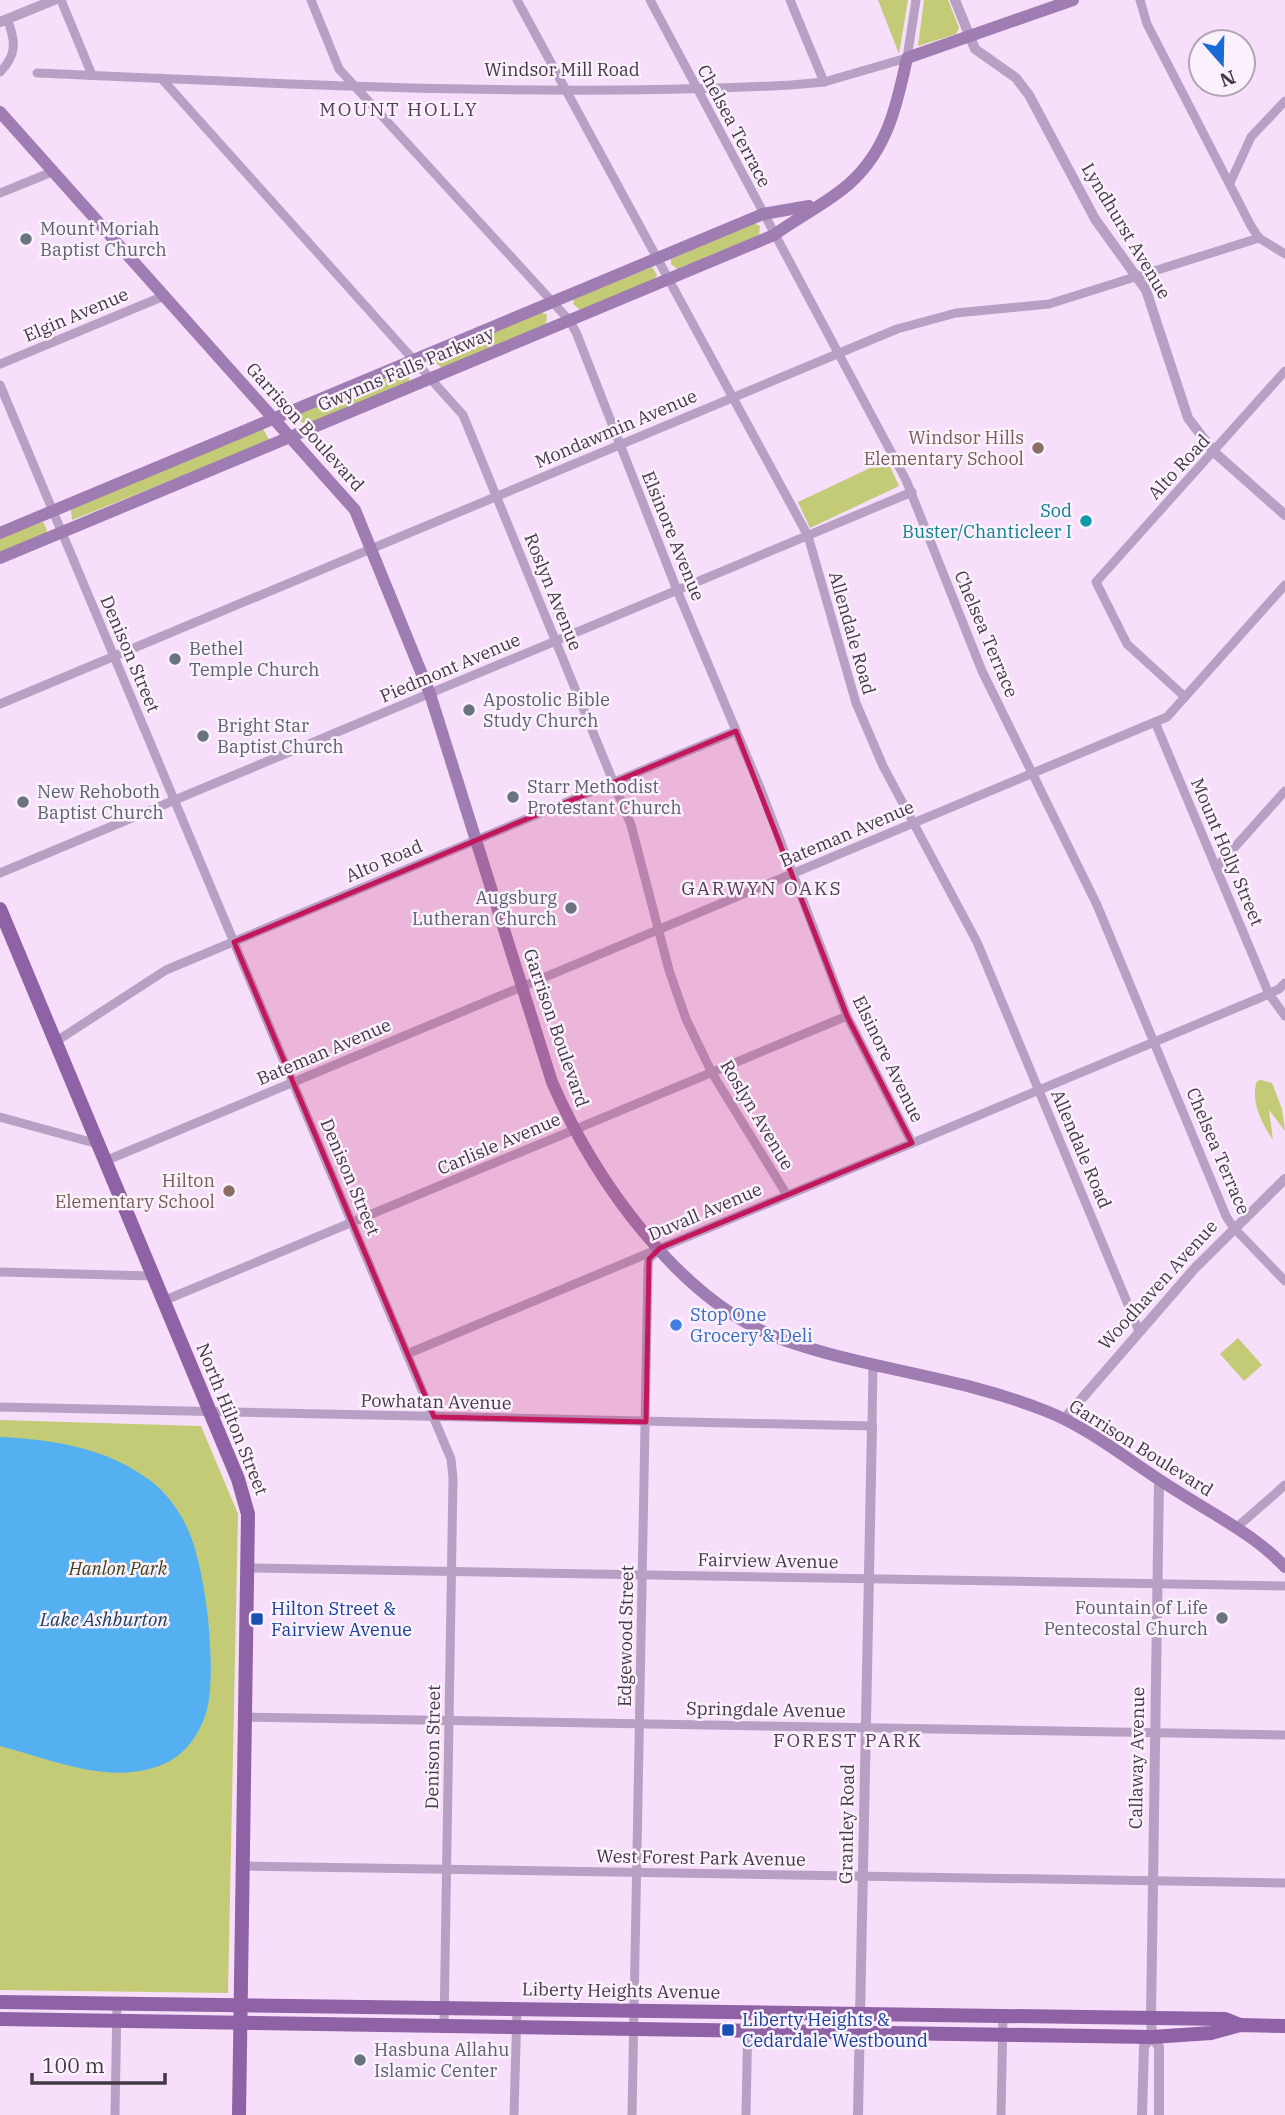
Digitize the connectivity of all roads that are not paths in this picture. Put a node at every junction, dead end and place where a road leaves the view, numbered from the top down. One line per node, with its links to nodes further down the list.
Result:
1 (54, 0): 11 (street)
2 (61, 0): 16 (street)
3 (311, 0): 19 (street, Elsinore Avenue)
4 (517, 0): 21 (street, Allendale Road)
5 (650, 0): 20 (street, Chelsea Terrace)
6 (790, 0): 18 (street)
7 (916, 0): 13 (street, Gwynns Falls Parkway)
8 (954, 0): 12 (street, Lyndhurst Avenue)
9 (1140, 0): 25 (street)
10 (1069, 1): 12 (main road, Windsor Mill Road)
11 (3, 20): 14 (street)
12 (970, 37): 13 (main road, Windsor Mill Road); 33 (street, Lyndhurst Avenue)
13 (907, 58): 18 (street, Windsor Mill Road); 27 (main road, Gwynns Falls Parkway)
14 (0, 72)
15 (37, 73): 16 (street, Windsor Mill Road)
16 (92, 75): 17 (street, Windsor Mill Road)
17 (161, 78): 19 (street, Windsor Mill Road); 39 (street, Roslyn Avenue)
18 (824, 82): 20 (street, Windsor Mill Road)
19 (356, 86): 21 (street, Windsor Mill Road); 36 (street, Elsinore Avenue)
20 (696, 87): 21 (street, Windsor Mill Road); 28 (street, Chelsea Terrace)
21 (565, 89): 32 (street, Allendale Road)
22 (1285, 101): 25 (street)
23 (0, 112): 24 (main road, Garrison Boulevard)
24 (52, 172): 26 (street); 35 (main road, Garrison Boulevard)
25 (1230, 183): 30 (street)
26 (0, 193)
27 (820, 203): 28 (main road, Gwynns Falls Parkway); 29 (main road, Gwynns Falls Parkway)
28 (763, 214): 29 (street, Chelsea Terrace); 32 (main road, Gwynns Falls Parkway)
29 (774, 235): 34 (main road, Gwynns Falls Parkway); 38 (street, Chelsea Terrace)
30 (1259, 237): 31 (street); 33 (street, Mondawmin Avenue)
31 (1285, 254)
32 (657, 258): 34 (street, Allendale Road); 36 (main road, Gwynns Falls Parkway)
33 (1138, 276): 38 (street, Mondawmin Avenue); 48 (street, Lyndhurst Avenue)
34 (669, 279): 37 (main road, Gwynns Falls Parkway); 44 (street, Allendale Road)
35 (164, 296): 40 (street, Elgin Avenue); 45 (main road, Garrison Boulevard)
36 (552, 302): 37 (street, Elsinore Avenue); 39 (main road, Gwynns Falls Parkway)
37 (569, 320): 42 (main road, Gwynns Falls Parkway); 47 (street, Elsinore Avenue)
38 (838, 354): 44 (street, Mondawmin Avenue); 49 (street, Chelsea Terrace)
39 (416, 359): 42 (street, Roslyn Avenue); 45 (main road, Gwynns Falls Parkway)
40 (0, 364)
41 (1285, 371): 48 (street, Alto Road)
42 (433, 378): 46 (main road, Gwynns Falls Parkway); 50 (street, Roslyn Avenue)
43 (0, 385): 51 (street, Denison Street)
44 (734, 397): 47 (street, Mondawmin Avenue); 55 (street, Allendale Road)
45 (274, 418): 46 (main road, Garrison Boulevard); 51 (main road, Gwynns Falls Parkway)
46 (291, 436): 53 (main road, Gwynns Falls Parkway); 56 (main road, Garrison Boulevard)
47 (620, 445): 50 (street, Mondawmin Avenue); 59 (street, Elsinore Avenue)
48 (1214, 452): 52 (street, Lyndhurst Avenue); 63 (street, Alto Road)
49 (912, 492): 55 (street, Piedmont Avenue); 67 (street, Chelsea Terrace)
50 (498, 496): 56 (street, Mondawmin Avenue); 60 (street, Roslyn Avenue)
51 (53, 511): 53 (street, Denison Street); 54 (main road, Gwynns Falls Parkway)
52 (1285, 515)
53 (62, 532): 57 (main road, Gwynns Falls Parkway); 61 (street, Denison Street)
54 (0, 533)
55 (808, 536): 59 (street, Piedmont Avenue); 71 (street, Allendale Road)
56 (372, 548): 61 (street, Mondawmin Avenue); 62 (main road, Garrison Boulevard)
57 (0, 558)
58 (1285, 585): 63 (street, Bateman Avenue)
59 (677, 590): 60 (street, Piedmont Avenue); 66 (street, Elsinore Avenue)
60 (555, 641): 62 (street, Piedmont Avenue); 68 (street, Roslyn Avenue)
61 (114, 656): 64 (street, Mondawmin Avenue); 70 (street, Denison Street)
62 (430, 694): 70 (street, Piedmont Avenue); 72 (main road, Garrison Boulevard)
63 (1185, 697): 65 (street, Bateman Avenue)
64 (0, 704)
65 (1155, 722): 67 (street, Bateman Avenue); 73 (street, Mount Holly Street)
66 (736, 731): 68 (street, Alto Road); 75 (street, Elsinore Avenue)
67 (1032, 774): 71 (street, Bateman Avenue); 85 (street, Chelsea Terrace)
68 (614, 782): 72 (street, Alto Road); 77 (street, Roslyn Avenue)
69 (1285, 791): 73 (street)
70 (175, 800): 74 (street, Piedmont Avenue); 78 (street, Denison Street)
71 (916, 822): 75 (street, Bateman Avenue); 88 (street, Allendale Road)
72 (475, 840): 78 (street, Alto Road); 80 (main road, Garrison Boulevard)
73 (1216, 868): 81 (street, Mount Holly Street)
74 (0, 873)
75 (793, 873): 77 (street, Bateman Avenue); 82 (street, Elsinore Avenue)
76 (0, 909): 84 (main road, North Hilton Street)
77 (659, 929): 80 (street, Bateman Avenue); 86 (street, Roslyn Avenue)
78 (234, 942): 84 (street, Alto Road); 87 (street, Denison Street)
79 (1285, 983): 81 (street, Duvall Avenue)
80 (521, 987): 87 (street, Bateman Avenue); 90 (main road, Garrison Boulevard)
81 (1269, 994): 83 (street, Mount Holly Street); 85 (street, Duvall Avenue)
82 (847, 1016): 86 (street, Carlisle Avenue); 91 (street, Elsinore Avenue)
83 (1285, 1016)
84 (55, 1042): 92 (main road, North Hilton Street)
85 (1154, 1042): 88 (street, Duvall Avenue); 97 (street, Chelsea Terrace)
86 (712, 1073): 90 (street, Carlisle Avenue); 95 (street, Roslyn Avenue)
87 (293, 1082): 93 (street, Bateman Avenue); 96 (street, Denison Street)
88 (1039, 1090): 91 (street, Duvall Avenue); 103 (street, Allendale Road)
89 (0, 1117): 92 (street)
90 (575, 1130): 96 (street, Carlisle Avenue); 98 (main road, Garrison Boulevard)
91 (912, 1143): 95 (street, Duvall Avenue)
92 (98, 1144): 93 (main road, North Hilton Street)
93 (105, 1161): 100 (main road, North Hilton Street)
94 (1285, 1179): 97 (street, Woodhaven Avenue)
95 (787, 1195): 98 (street, Duvall Avenue)
96 (352, 1223): 102 (street, Carlisle Avenue); 104 (street, Denison Street)
97 (1233, 1227): 101 (street, Chelsea Terrace); 103 (street, Woodhaven Avenue)
98 (660, 1248): 104 (street, Duvall Avenue); 105 (main road, Garrison Boulevard); 110 (street, Edgewood Street)
99 (0, 1272): 100 (street)
100 (153, 1276): 102 (main road, North Hilton Street)
101 (1285, 1281)
102 (163, 1301): 107 (main road, North Hilton Street)
103 (1139, 1331): 109 (street, Woodhaven Avenue)
104 (407, 1354): 108 (street, Denison Street)
105 (873, 1365): 109 (main road, Garrison Boulevard); 111 (street, Grantley Road)
106 (0, 1407): 107 (street, Powhatan Avenue)
107 (210, 1412): 108 (street, Powhatan Avenue); 116 (main road, North Hilton Street)
108 (433, 1417): 110 (street, Powhatan Avenue); 117 (street, Denison Street)
109 (1064, 1419): 112 (main road, Garrison Boulevard)
110 (646, 1423): 111 (street, Powhatan Avenue); 118 (street, Edgewood Street)
111 (872, 1426): 119 (street, Grantley Road)
112 (1158, 1480): 114 (main road, Garrison Boulevard); 120 (street, Callaway Avenue)
113 (1285, 1485): 114 (street)
114 (1236, 1528): 115 (main road, Garrison Boulevard)
115 (1285, 1567)
116 (250, 1568): 117 (street, Fairview Avenue); 122 (main road, North Hilton Street)
117 (452, 1572): 118 (street, Fairview Avenue); 123 (street, Denison Street)
118 (643, 1575): 119 (street, Fairview Avenue); 124 (street, Edgewood Street)
119 (869, 1578): 120 (street, Fairview Avenue); 125 (street, Grantley Road)
120 (1157, 1583): 121 (street, Fairview Avenue); 126 (street, Callaway Avenue)
121 (1285, 1586)
122 (246, 1717): 123 (street, Springdale Avenue); 128 (main road, North Hilton Street)
123 (449, 1720): 124 (street, Springdale Avenue); 129 (street, Denison Street)
124 (640, 1724): 125 (street, Springdale Avenue); 130 (street, Edgewood Street)
125 (866, 1728): 126 (street, Springdale Avenue); 131 (street, Grantley Road)
126 (1155, 1733): 127 (street, Springdale Avenue); 132 (street, Callaway Avenue)
127 (1285, 1735)
128 (243, 1866): 129 (street, West Forest Park Avenue); 136 (main road, North Hilton Street)
129 (447, 1869): 130 (street, West Forest Park Avenue); 137 (street, Denison Street)
130 (637, 1872): 131 (street, West Forest Park Avenue); 139 (street, Edgewood Street)
131 (863, 1876): 132 (street, West Forest Park Avenue); 141 (street, Grantley Road)
132 (1153, 1881): 133 (street, West Forest Park Avenue); 143 (street, Callaway Avenue)
133 (1285, 1883)
134 (0, 2001): 135 (main road, Liberty Heights Avenue)
135 (117, 2003): 136 (main road, Liberty Heights Avenue); 145 (street)
136 (241, 2005): 137 (main road, Liberty Heights Avenue); 146 (main road, North Hilton Street)
137 (444, 2008): 138 (main road, Liberty Heights Avenue); 147 (street, Denison Street)
138 (517, 2008): 139 (main road, Liberty Heights Avenue); 149 (street)
139 (635, 2010): 140 (main road, Liberty Heights Avenue); 151 (street, Edgewood Street)
140 (748, 2012): 141 (main road, Liberty Heights Avenue); 152 (street)
141 (860, 2014): 142 (main road, Liberty Heights Avenue); 153 (street, Grantley Road)
142 (1003, 2016): 143 (main road, Liberty Heights Avenue); 154 (street)
143 (1151, 2018): 148 (main road, Liberty Heights Avenue); 155 (street, Callaway Avenue)
144 (0, 2019): 145 (main road, Liberty Heights Avenue)
145 (117, 2021): 146 (main road, Liberty Heights Avenue); 156 (street)
146 (240, 2021): 147 (main road, Liberty Heights Avenue); 157 (main road, North Hilton Street)
147 (444, 2025): 149 (main road, Liberty Heights Avenue)
148 (1240, 2025): 150 (main road, Liberty Heights Avenue); 155 (main road, Liberty Heights Avenue)
149 (517, 2026): 151 (main road, Liberty Heights Avenue); 158 (street)
150 (1285, 2026)
151 (634, 2028): 152 (main road, Liberty Heights Avenue); 159 (street, Edgewood Street)
152 (748, 2030): 153 (main road, Liberty Heights Avenue); 160 (street)
153 (860, 2031): 154 (main road, Liberty Heights Avenue); 161 (street, Grantley Road)
154 (1003, 2034): 155 (main road, Liberty Heights Avenue); 162 (street)
155 (1152, 2037): 163 (street, Callaway Avenue); 164 (street, Callaway Avenue)
156 (115, 2115)
157 (239, 2115)
158 (514, 2115)
159 (632, 2115)
160 (746, 2115)
161 (858, 2115)
162 (1001, 2115)
163 (1142, 2115)
164 (1158, 2115)

